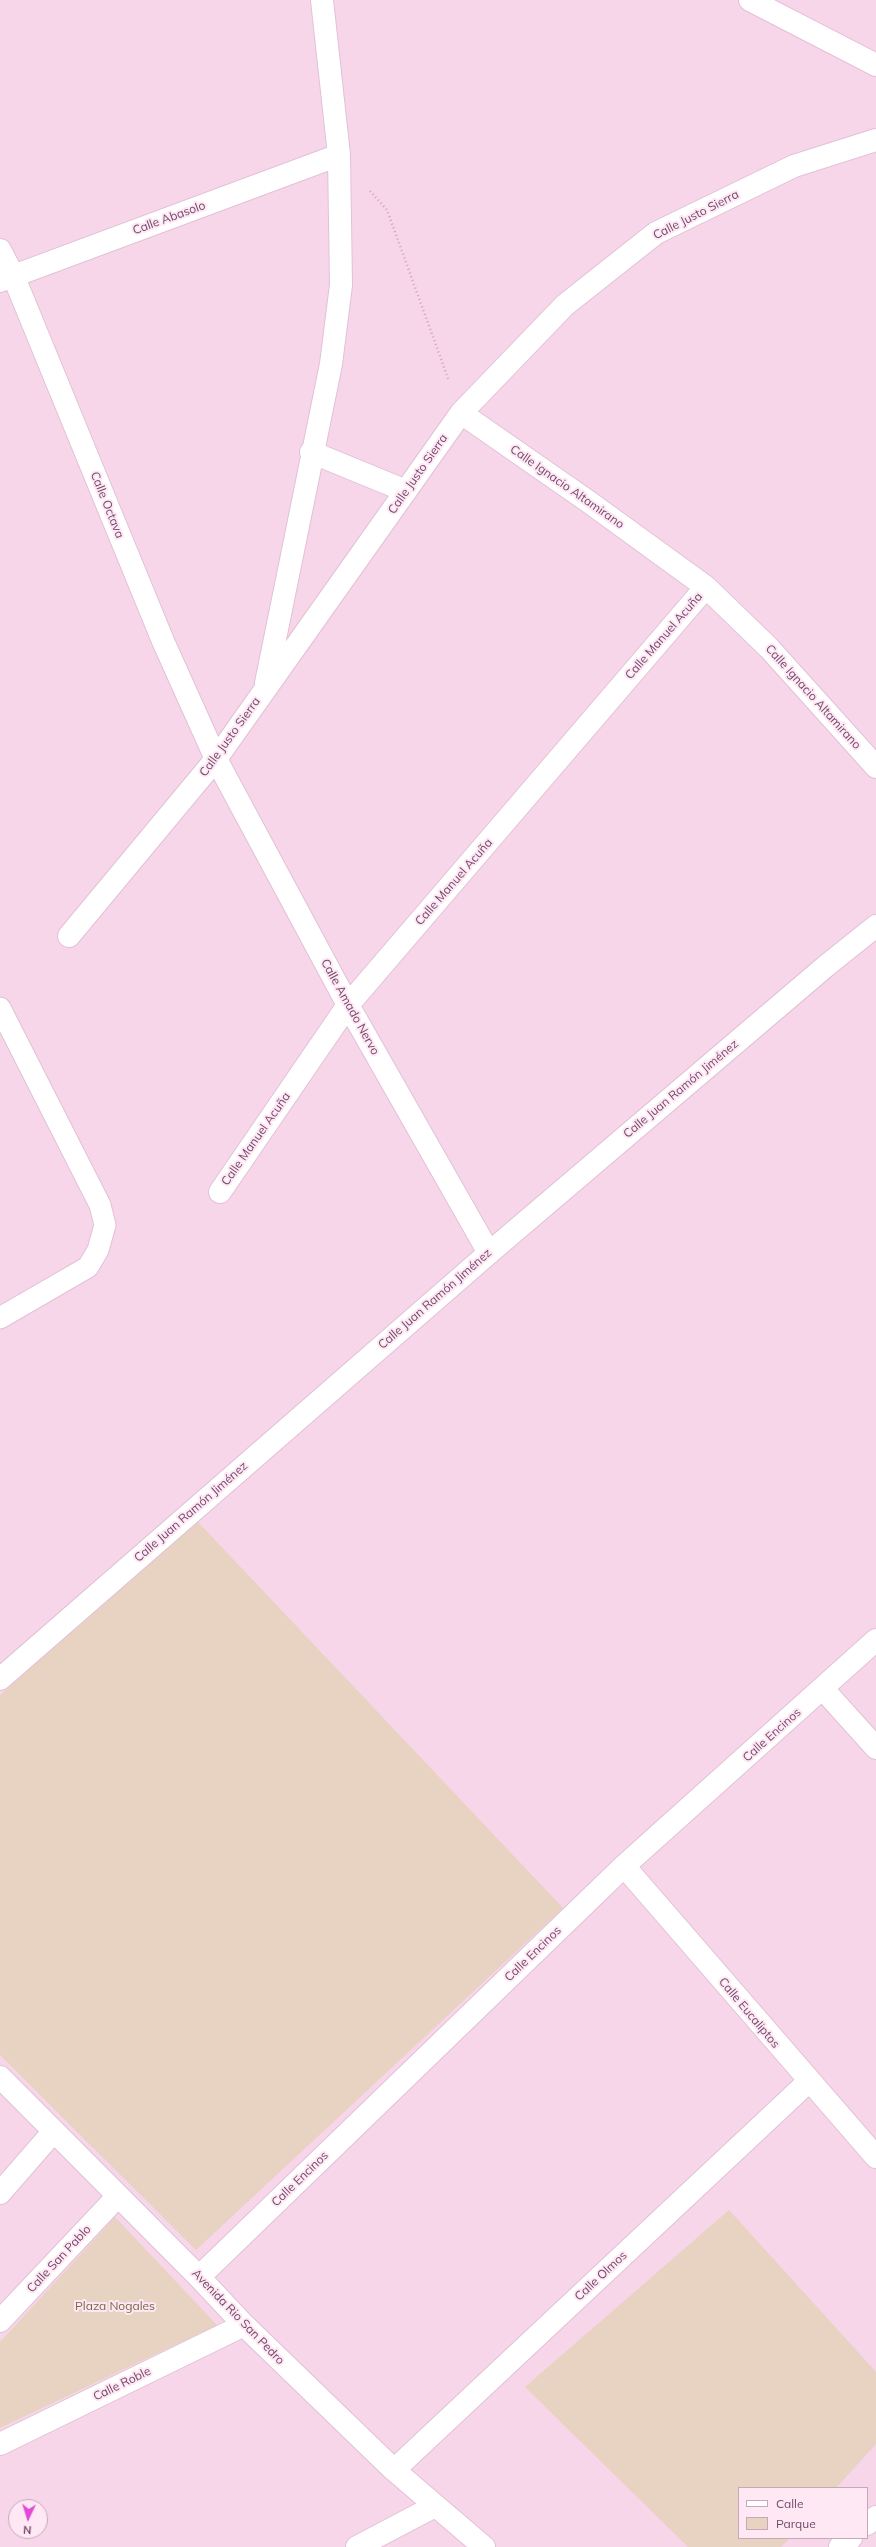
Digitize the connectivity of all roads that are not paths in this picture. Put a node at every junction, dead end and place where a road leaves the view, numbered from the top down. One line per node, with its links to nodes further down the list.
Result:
1 (322, 0): 5 (street)
2 (750, 0): 3 (street)
3 (876, 65)
4 (876, 140): 8 (street, Calle Justo Sierra)
5 (339, 155): 7 (street, Calle Abasolo); 9 (street)
6 (0, 250): 7 (street, Calle Octava)
7 (6, 278): 13 (street, Calle Octava)
8 (461, 414): 10 (street, Calle Justo Sierra); 11 (street, Calle Ignacio Altamirano)
9 (311, 452): 10 (street); 12 (street)
10 (406, 491): 12 (street, Calle Justo Sierra)
11 (706, 587): 14 (street, Calle Ignacio Altamirano); 17 (street, Calle Manuel Acuña)
12 (265, 689): 13 (street, Calle Justo Sierra)
13 (216, 759): 16 (street, Calle Justo Sierra); 17 (street, Calle Amado Nervo)
14 (876, 767)
15 (876, 926): 20 (street, Calle Juan Ramón Jiménez)
16 (69, 936)
17 (348, 1005): 19 (street, Calle Manuel Acuña); 20 (street, Calle Amado Nervo)
18 (0, 1008): 21 (lane)
19 (220, 1192)
20 (489, 1253): 23 (street, Calle Juan Ramón Jiménez)
21 (0, 1318)
22 (876, 1640): 24 (street, Calle Encinos)
23 (0, 1679)
24 (823, 1689): 25 (street); 26 (street, Calle Encinos)
25 (876, 1748)
26 (624, 1866): 28 (street, Calle Eucaliptos); 33 (street, Calle Encinos)
27 (0, 2077): 29 (street, Avenida Rio San Pedro)
28 (808, 2082): 30 (street, Calle Eucaliptos); 37 (street, Calle Olmos)
29 (54, 2131): 31 (street); 32 (street, Avenida Rio San Pedro)
30 (876, 2157)
31 (0, 2193)
32 (118, 2196): 33 (street, Avenida Rio San Pedro); 34 (street, Calle San Pablo)
33 (199, 2277): 35 (street, Avenida Rio San Pedro)
34 (0, 2321)
35 (244, 2325): 36 (street, Calle Roble); 37 (street, Avenida Rio San Pedro)
36 (0, 2444)
37 (394, 2470): 38 (street, Avenida Rio San Pedro)
38 (435, 2506): 41 (street, Avenida Rio San Pedro); 43 (street)
39 (876, 2517): 40 (street)
40 (868, 2523)
41 (459, 2537): 44 (street, Avenida Rio San Pedro)
42 (850, 2539): 45 (street)
43 (357, 2547)
44 (484, 2547)
45 (840, 2547)

